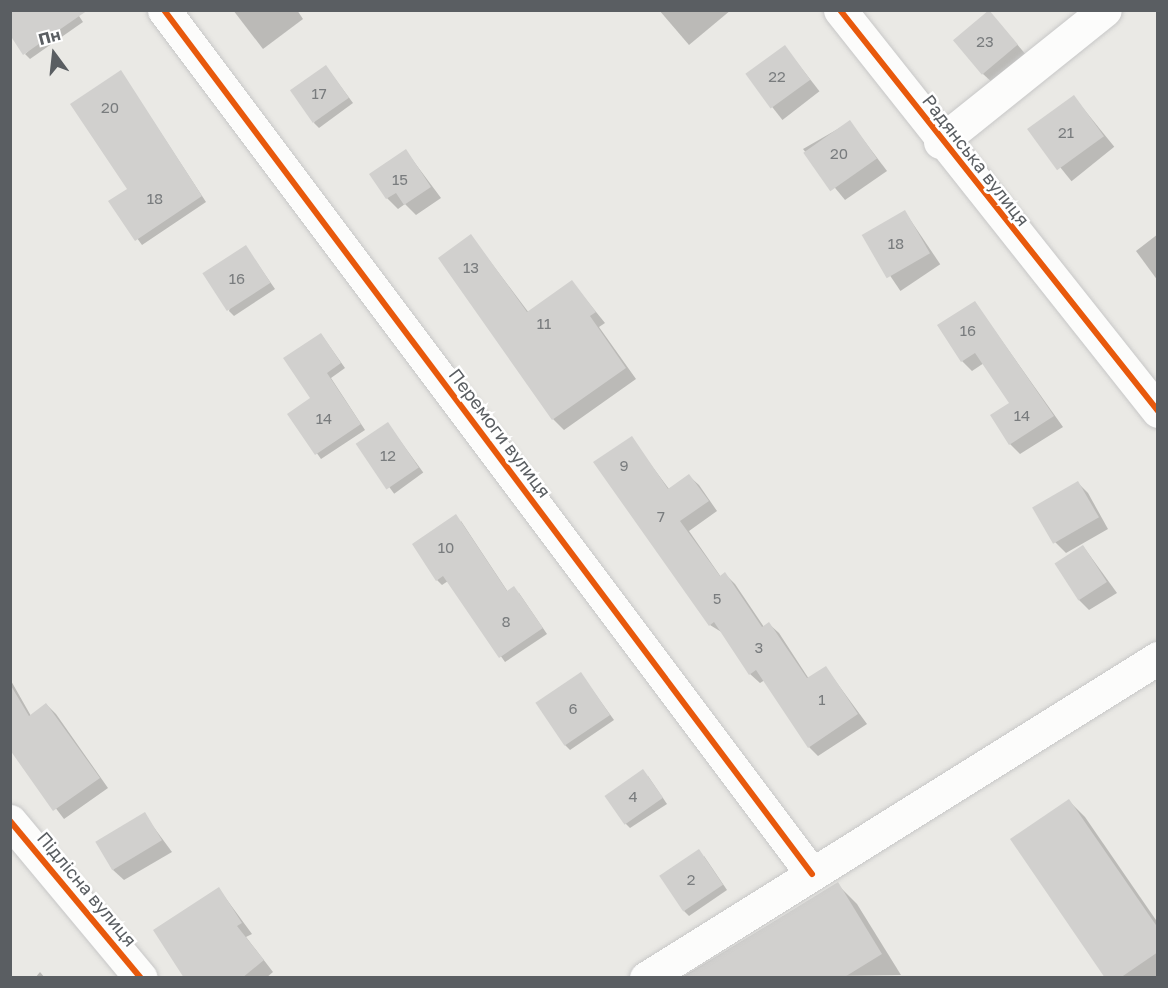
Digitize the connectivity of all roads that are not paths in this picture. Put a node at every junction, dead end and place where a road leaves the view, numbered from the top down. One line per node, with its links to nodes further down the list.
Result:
1 (164, 10): 8 (street, Перемоги вулиця)
2 (840, 10): 4 (street, Радянська вулиця)
3 (1105, 10): 4 (street)
4 (940, 142): 5 (street, Радянська вулиця)
5 (1158, 411)
6 (1158, 658): 8 (street)
7 (10, 821): 9 (street, Підлісна вулиця)
8 (812, 874): 10 (street)
9 (141, 978)
10 (646, 978)

